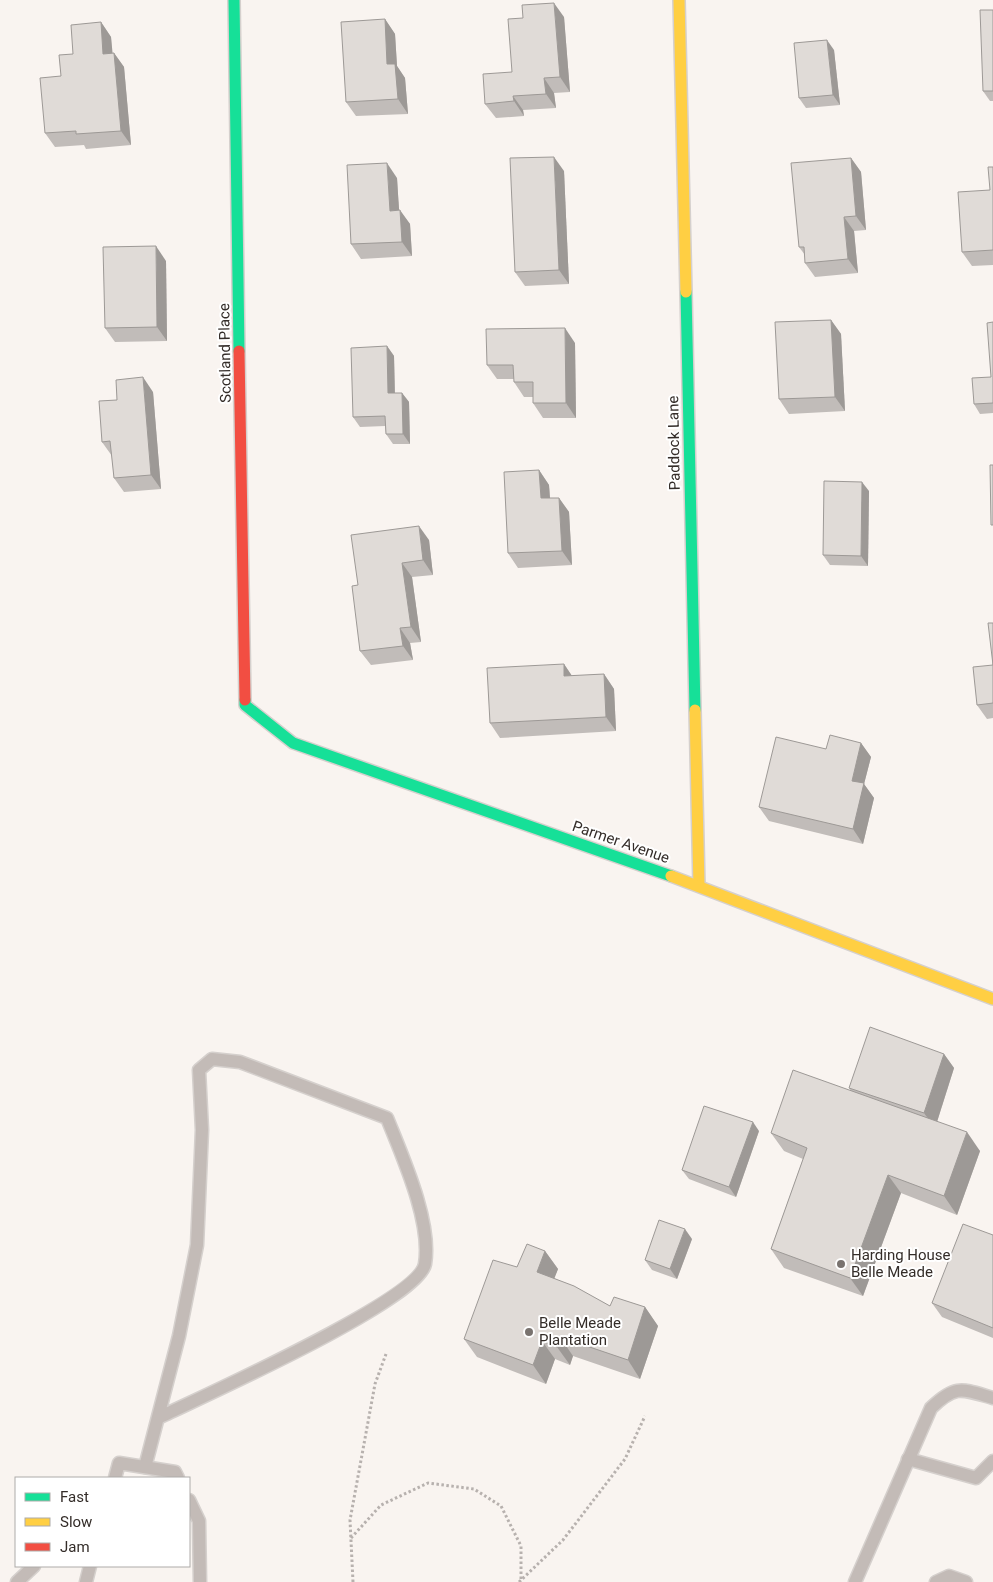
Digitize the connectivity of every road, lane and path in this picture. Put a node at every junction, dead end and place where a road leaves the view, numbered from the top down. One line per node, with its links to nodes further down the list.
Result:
1 (234, 0): 3 (street, Scotland Place)
2 (679, 0): 4 (street, Paddock Lane)
3 (245, 705): 4 (street, Parmer Avenue)
4 (699, 886): 5 (street, Parmer Avenue)
5 (993, 998)
6 (386, 1354): 16 (path)
7 (993, 1398): 10 (lane)
8 (646, 1416): 19 (path)
9 (158, 1418): 9 (lane); 12 (lane)
10 (908, 1459): 11 (lane); 24 (lane)
11 (993, 1461)
12 (144, 1467): 13 (lane); 14 (lane)
13 (115, 1477)
14 (178, 1477)
15 (190, 1502): 22 (lane)
16 (351, 1538): 19 (path); 23 (path)
17 (33, 1567): 20 (lane)
18 (90, 1567): 21 (lane)
19 (520, 1581)
20 (17, 1582)
21 (86, 1582)
22 (200, 1582)
23 (353, 1582)
24 (855, 1582)
25 (936, 1582): 26 (lane)
26 (966, 1582)

